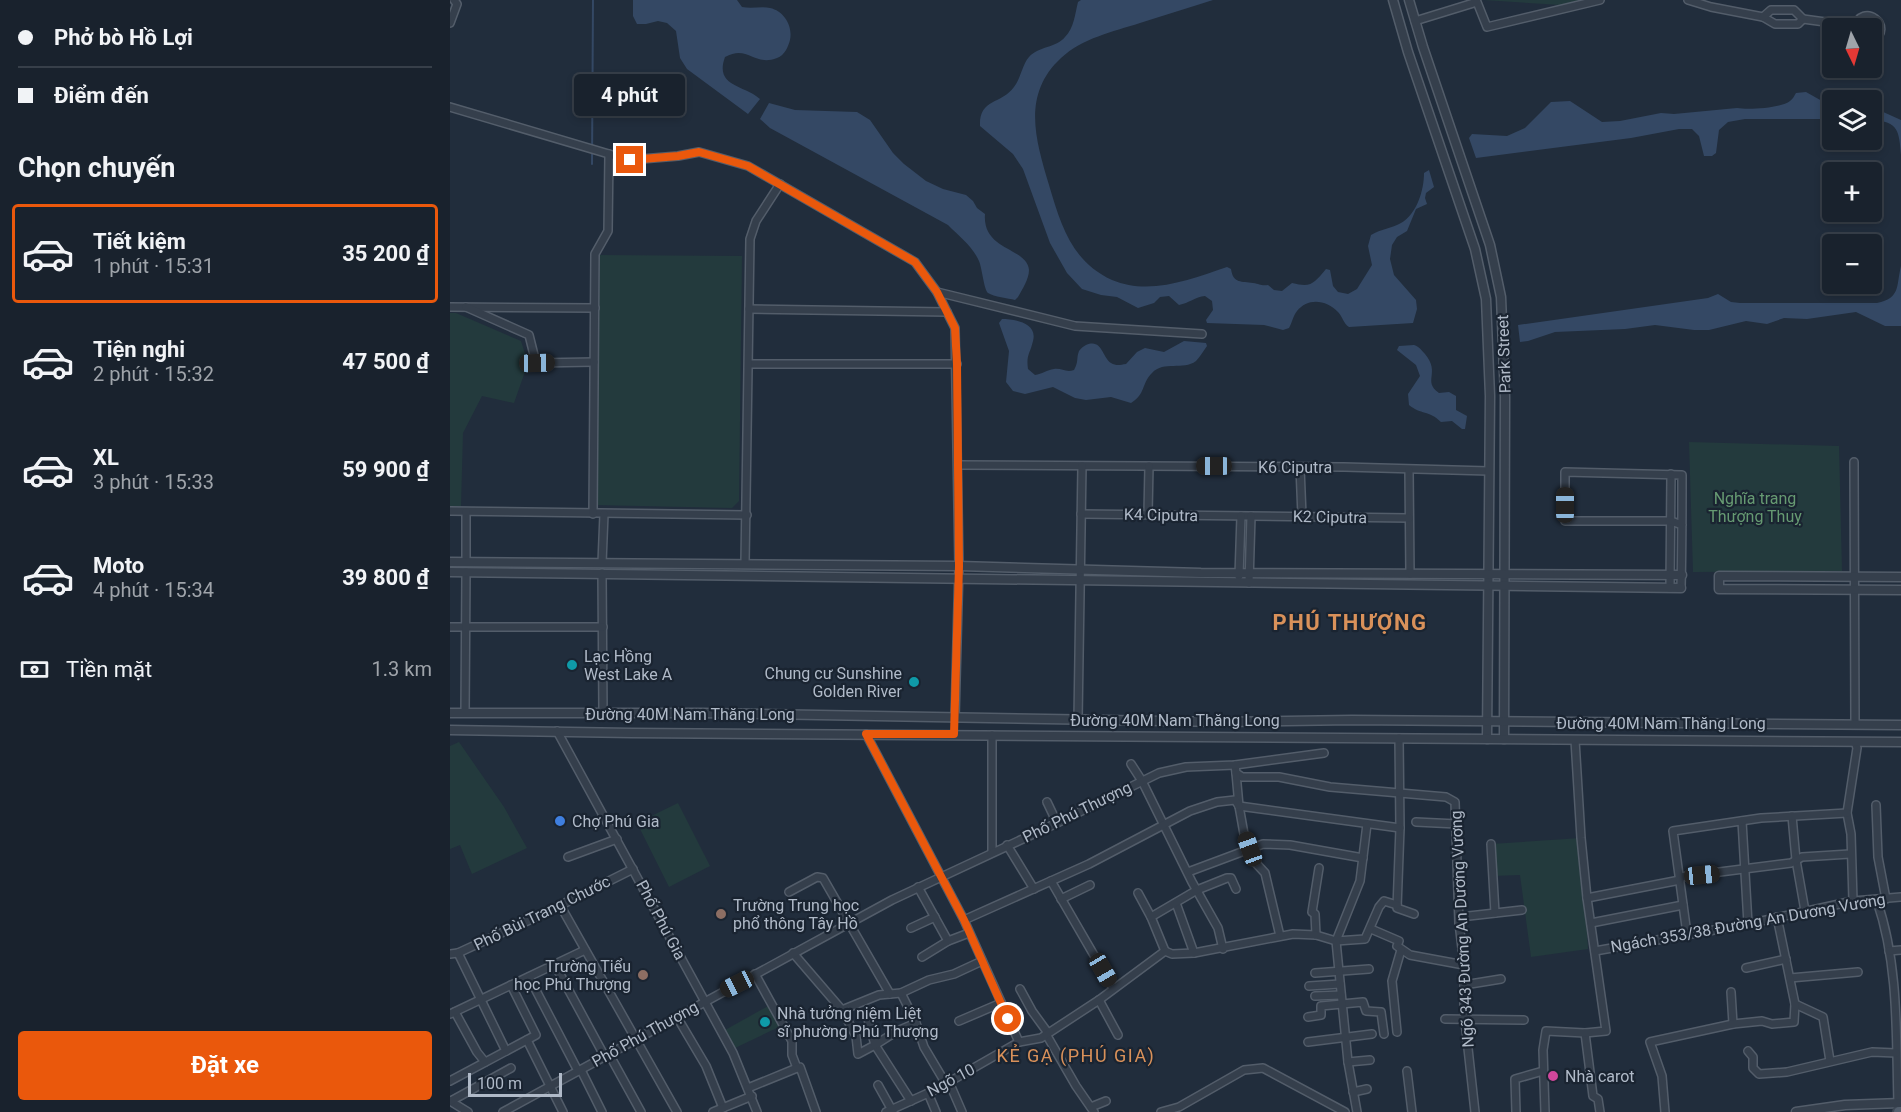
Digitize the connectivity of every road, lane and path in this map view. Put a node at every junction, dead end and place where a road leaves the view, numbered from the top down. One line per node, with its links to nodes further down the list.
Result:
1 (454, 0): 11 (street)
2 (1393, 0): 13 (street, Park Street)
3 (1409, 0): 9 (street, Park Street)
4 (1600, 0): 6 (street)
5 (1688, 0): 7 (street)
6 (1477, 1): 9 (street)
7 (1763, 17): 8 (street); 8 (street)
8 (1803, 18): 10 (street)
9 (1415, 21): 12 (street, Park Street)
10 (1822, 21)
11 (450, 22)
12 (1430, 69): 13 (street); 49 (street, Park Street)
13 (1415, 74): 33 (street, Park Street)
14 (450, 107): 15 (street)
15 (609, 154): 16 (street); 20 (street)
16 (780, 184): 17 (street); 21 (street)
17 (937, 292): 22 (street); 23 (street)
18 (450, 307): 19 (street)
19 (466, 307): 20 (street); 24 (street)
20 (595, 308): 24 (street)
21 (749, 309): 22 (street); 25 (street)
22 (947, 312): 26 (street)
23 (1202, 334)
24 (594, 362): 37 (street)
25 (749, 364): 26 (street); 39 (street)
26 (957, 364): 28 (street)
27 (1854, 462): 67 (street)
28 (957, 465): 29 (street, K6 Ciputra); 54 (street)
29 (1082, 466): 30 (street, K6 Ciputra); 40 (street)
30 (1149, 466): 31 (street, K6 Ciputra); 41 (street)
31 (1300, 467): 32 (street, K6 Ciputra); 44 (street)
32 (1409, 470): 33 (street, K6 Ciputra); 45 (street)
33 (1489, 471): 48 (street, Park Street)
34 (1671, 474): 46 (street); 46 (street); 47 (street)
35 (450, 512): 36 (street)
36 (466, 512): 37 (street); 51 (street)
37 (592, 514): 38 (street)
38 (603, 514): 39 (street); 52 (street)
39 (747, 514): 53 (street)
40 (1081, 514): 41 (street, K4 Ciputra); 55 (street)
41 (1148, 514): 42 (street, K4 Ciputra)
42 (1241, 516): 43 (street, K4 Ciputra); 59 (street)
43 (1251, 516): 44 (street, K2 Ciputra); 60 (street)
44 (1302, 516): 45 (street, K2 Ciputra)
45 (1409, 518): 63 (street)
46 (1671, 521): 47 (street); 65 (street)
47 (1682, 525): 66 (street)
48 (1488, 533): 49 (street); 61 (street, Park Street)
49 (1504, 533): 62 (street, Park Street)
50 (450, 562): 51 (street)
51 (466, 562): 52 (street); 57 (street)
52 (602, 563): 53 (street); 58 (street)
53 (745, 563): 54 (street); 64 (street)
54 (959, 566): 55 (street); 69 (street)
55 (1080, 571): 59 (street); 70 (street)
56 (450, 572): 57 (street)
57 (466, 572): 58 (street); 81 (street)
58 (602, 573): 64 (street); 80 (street)
59 (1239, 573): 60 (street); 71 (street)
60 (1249, 573): 63 (street); 72 (street)
61 (1488, 573): 62 (street); 63 (street); 73 (street, Park Street)
62 (1504, 573): 65 (street); 74 (street, Park Street)
63 (1410, 574)
64 (746, 575): 69 (street)
65 (1670, 575): 66 (street); 75 (street)
66 (1682, 575): 76 (street)
67 (1854, 576): 68 (street); 77 (street); 77 (street)
68 (1901, 577)
69 (958, 578): 70 (street); 86 (street)
70 (1079, 580): 71 (street); 87 (street)
71 (1239, 583): 72 (street)
72 (1249, 583): 73 (street)
73 (1488, 585): 74 (street); 88 (street, Park Street)
74 (1504, 586): 75 (street); 89 (street, Park Street)
75 (1670, 588): 76 (street)
76 (1681, 588)
77 (1854, 589): 78 (street); 90 (street)
78 (1901, 590)
79 (450, 627): 81 (street)
80 (603, 627): 81 (street); 85 (street)
81 (465, 628): 83 (street)
82 (450, 713): 83 (street, Đường 40M Nam Thăng Long)
83 (465, 713): 84 (street, Đường 40M Nam Thăng Long)
84 (510, 713): 85 (street, Đường 40M Nam Thăng Long); 93 (street)
85 (603, 713): 86 (street, Đường 40M Nam Thăng Long)
86 (955, 718): 87 (street, Đường 40M Nam Thăng Long); 96 (street)
87 (1078, 720): 88 (street, Đường 40M Nam Thăng Long)
88 (1487, 722): 89 (street, Đường 40M Nam Thăng Long); 99 (street, Park Street)
89 (1504, 722): 90 (street, Đường 40M Nam Thăng Long); 100 (street, Park Street)
90 (1855, 724): 91 (street, Đường 40M Nam Thăng Long); 102 (street)
91 (1901, 725)
92 (450, 730): 93 (street, Đường 40M Nam Thăng Long)
93 (510, 730): 94 (street, Đường 40M Nam Thăng Long)
94 (556, 731): 95 (street, Đường 40M Nam Thăng Long); 121 (street, Phố Phú Gia)
95 (866, 734): 96 (street, Đường 40M Nam Thăng Long); 134 (street)
96 (954, 734): 97 (street, Đường 40M Nam Thăng Long)
97 (992, 735): 98 (street, Đường 40M Nam Thăng Long); 125 (street)
98 (1399, 738): 99 (street, Đường 40M Nam Thăng Long); 108 (street)
99 (1487, 739): 100 (street, Đường 40M Nam Thăng Long)
100 (1504, 739): 101 (street, Đường 40M Nam Thăng Long)
101 (1575, 740): 102 (street, Đường 40M Nam Thăng Long); 145 (street)
102 (1855, 742): 103 (street, Đường 40M Nam Thăng Long); 112 (street)
103 (1901, 742)
104 (1324, 753): 106 (street)
105 (1131, 764): 107 (street)
106 (1235, 769): 107 (street, Phố Phú Thượng); 108 (street); 111 (street)
107 (1142, 781): 116 (street, Phố Phú Thượng); 119 (street)
108 (1400, 794): 118 (street, Ngõ 343 Đường An Dương Vương); 120 (street)
109 (1047, 802): 116 (street)
110 (1876, 804): 146 (street)
111 (1239, 806): 117 (street); 119 (street); 124 (street)
112 (1847, 813): 113 (street); 126 (street)
113 (1792, 816): 114 (street); 129 (street)
114 (1742, 821): 132 (street); 135 (street)
115 (1416, 822): 118 (street)
116 (1058, 823): 123 (street, Phố Phú Thượng)
117 (1367, 824): 120 (street); 128 (street)
118 (1457, 824): 160 (street, Ngõ 343 Đường An Dương Vương)
119 (1164, 827): 133 (street); 136 (street)
120 (1400, 828): 151 (street)
121 (617, 838): 127 (street); 130 (street, Phố Phú Gia)
122 (1491, 844): 156 (street)
123 (1007, 845): 125 (street, Phố Phú Thượng); 139 (street)
124 (1250, 849): 128 (street); 133 (street); 171 (street)
125 (992, 852): 134 (street, Phố Phú Thượng)
126 (1850, 855): 129 (street); 149 (street)
127 (568, 857)
128 (1363, 858): 172 (street)
129 (1796, 861): 132 (street); 155 (street)
130 (633, 868): 153 (street, Phố Bùi Trang Chước); 211 (street, Phố Phú Gia)
131 (1319, 868): 170 (street)
132 (1746, 870): 135 (street); 165 (street)
133 (1188, 872): 141 (street)
134 (941, 877): 138 (street, Phố Phú Thượng); 162 (street)
135 (1680, 879): 145 (street); 152 (street)
136 (1051, 881): 139 (street); 147 (street)
137 (1090, 885): 147 (street)
138 (918, 887): 158 (street); 163 (street, Phố Phú Thượng)
139 (1034, 889): 162 (street)
140 (1236, 889): 141 (street)
141 (1197, 891): 150 (street); 174 (street)
142 (789, 892): 163 (street)
143 (1138, 893): 159 (street)
144 (1901, 897): 146 (street, Ngách 353/38 Đường An Dương Vương)
145 (1587, 898): 164 (street)
146 (1886, 898): 148 (street, Ngách 353/38 Đường An Dương Vương)
147 (1061, 899): 202 (street)
148 (1877, 900): 149 (street, Ngách 353/38 Đường An Dương Vương); 180 (street)
149 (1853, 902): 155 (street, Ngách 353/38 Đường An Dương Vương)
150 (1176, 903): 159 (street); 183 (street)
151 (1396, 905): 157 (street); 167 (street)
152 (1683, 905): 164 (street); 169 (street)
153 (560, 906): 175 (street); 181 (street, Phố Bùi Trang Chước)
154 (1522, 910): 156 (street)
155 (1804, 911): 161 (street, Ngách 353/38 Đường An Dương Vương)
156 (1495, 913): 160 (street)
157 (1414, 914)
158 (935, 917): 166 (street); 173 (street)
159 (1151, 917): 178 (street)
160 (1460, 917): 188 (street, Ngõ 343 Đường An Dương Vương)
161 (1777, 917): 165 (street, Ngách 353/38 Đường An Dương Vương); 185 (street)
162 (964, 920): 168 (street)
163 (849, 922): 182 (street, Phố Phú Thượng); 206 (street)
164 (1591, 923): 179 (street)
165 (1748, 924): 169 (street, Ngách 353/38 Đường An Dương Vương)
166 (911, 928)
167 (1371, 929): 172 (street); 176 (street)
168 (969, 933): 173 (street); 186 (street)
169 (1687, 934): 179 (street, Ngách 353/38 Đường An Dương Vương)
170 (1316, 935): 171 (street); 172 (street)
171 (1280, 936): 174 (street)
172 (1336, 940): 191 (street)
173 (948, 941): 184 (street)
174 (1223, 948): 183 (street)
175 (585, 950): 187 (street); 233 (street)
176 (1401, 950): 188 (street); 225 (street)
177 (1901, 950): 180 (street)
178 (1165, 951): 183 (street); 202 (street, Ngõ 10)
179 (1595, 951): 226 (street)
180 (1889, 951): 236 (street)
181 (454, 953): 209 (street)
182 (793, 953): 194 (street, Phố Phú Thượng); 214 (street)
183 (1194, 954)
184 (922, 957)
185 (1786, 959): 190 (street); 196 (street)
186 (982, 961): 205 (street); 212 (street)
187 (555, 964): 195 (street); 241 (street)
188 (1464, 965): 200 (street, Ngõ 343 Đường An Dương Vương)
189 (1369, 969): 191 (street)
190 (1746, 969)
191 (1338, 972): 193 (street); 198 (street)
192 (1858, 972): 196 (street)
193 (1315, 973)
194 (755, 974): 211 (street, Phố Phú Thượng); 247 (street)
195 (529, 977): 199 (street); 248 (street)
196 (1790, 978): 213 (street)
197 (1501, 979): 200 (street)
198 (1340, 984): 201 (street); 208 (street)
199 (511, 985): 209 (street); 232 (street)
200 (1464, 985): 220 (street, Ngõ 343 Đường An Dương Vương)
201 (1309, 986)
202 (1113, 988): 210 (street, Ngõ 10)
203 (1020, 989): 227 (street)
204 (1731, 992): 224 (street)
205 (902, 993): 206 (street); 223 (street)
206 (890, 994): 214 (street)
207 (1315, 996): 208 (street)
208 (1342, 999): 218 (street); 229 (street); 231 (street)
209 (482, 1000): 215 (street); 238 (street)
210 (1099, 1000): 227 (street, Ngõ 10); 230 (street)
211 (704, 1001): 217 (street, Phố Phú Thượng); 255 (street, Phố Phú Gia)
212 (1001, 1003): 222 (street); 234 (street)
213 (1795, 1004): 224 (street); 243 (street)
214 (842, 1010): 237 (street)
215 (451, 1013): 244 (street)
216 (867, 1016): 237 (street)
217 (677, 1017): 233 (street, Phố Phú Thượng); 264 (street)
218 (1308, 1017)
219 (1445, 1019): 220 (street)
220 (1465, 1020): 221 (street); 282 (street, Ngõ 343 Đường An Dương Vương)
221 (1524, 1020)
222 (959, 1021)
223 (916, 1023): 237 (street); 252 (street)
224 (1733, 1024): 286 (street)
225 (1396, 1032)
226 (1585, 1033): 250 (street); 285 (street)
227 (1047, 1034): 234 (street, Ngõ 10); 265 (street)
228 (1372, 1034): 231 (street)
229 (1384, 1034)
230 (1118, 1035)
231 (1346, 1036): 235 (street); 245 (street)
232 (527, 1040): 238 (street); 254 (street)
233 (636, 1040): 241 (street, Phố Phú Thượng); 272 (street)
234 (1019, 1042): 252 (street, Ngõ 10)
235 (1308, 1042)
236 (1898, 1043): 240 (street)
237 (874, 1045): 261 (street)
238 (506, 1051): 244 (street)
239 (1748, 1051): 243 (street)
240 (1896, 1053): 243 (street); 263 (street)
241 (607, 1055): 248 (street, Phố Phú Thượng); 271 (street)
242 (1370, 1060): 245 (street)
243 (1830, 1061)
244 (485, 1062): 251 (street)
245 (1348, 1062): 257 (street)
246 (511, 1068): 260 (street)
247 (797, 1068): 255 (street); 275 (street)
248 (579, 1071): 254 (street, Phố Phú Thượng); 270 (street)
249 (1407, 1071): 281 (street)
250 (1543, 1071): 283 (street); 284 (street)
251 (450, 1081)
252 (947, 1083): 258 (street, Ngõ 10); 277 (street)
253 (878, 1085): 266 (street)
254 (550, 1087): 268 (street, Phố Phú Thượng); 269 (street)
255 (748, 1088): 259 (street, Phố Phú Gia)
256 (1367, 1089): 257 (street)
257 (1353, 1092): 280 (street)
258 (928, 1093): 261 (street, Ngõ 10); 276 (street)
259 (752, 1096): 264 (street); 274 (street, Phố Phú Gia)
260 (450, 1101): 267 (street)
261 (911, 1101): 266 (street, Ngõ 10)
262 (1106, 1101): 265 (street)
263 (1900, 1107): 287 (street)
264 (723, 1108): 273 (street)
265 (1093, 1110)
266 (890, 1111)
267 (468, 1112)
268 (503, 1112)
269 (563, 1112)
270 (602, 1112)
271 (640, 1112)
272 (677, 1112)
273 (712, 1112)
274 (757, 1112)
275 (816, 1112)
276 (936, 1112)
277 (962, 1112)
278 (1161, 1112): 279 (street)
279 (1345, 1112)
280 (1357, 1112)
281 (1412, 1112)
282 (1475, 1112)
283 (1516, 1112)
284 (1545, 1112)
285 (1600, 1112)
286 (1665, 1112)
287 (1796, 1112)

